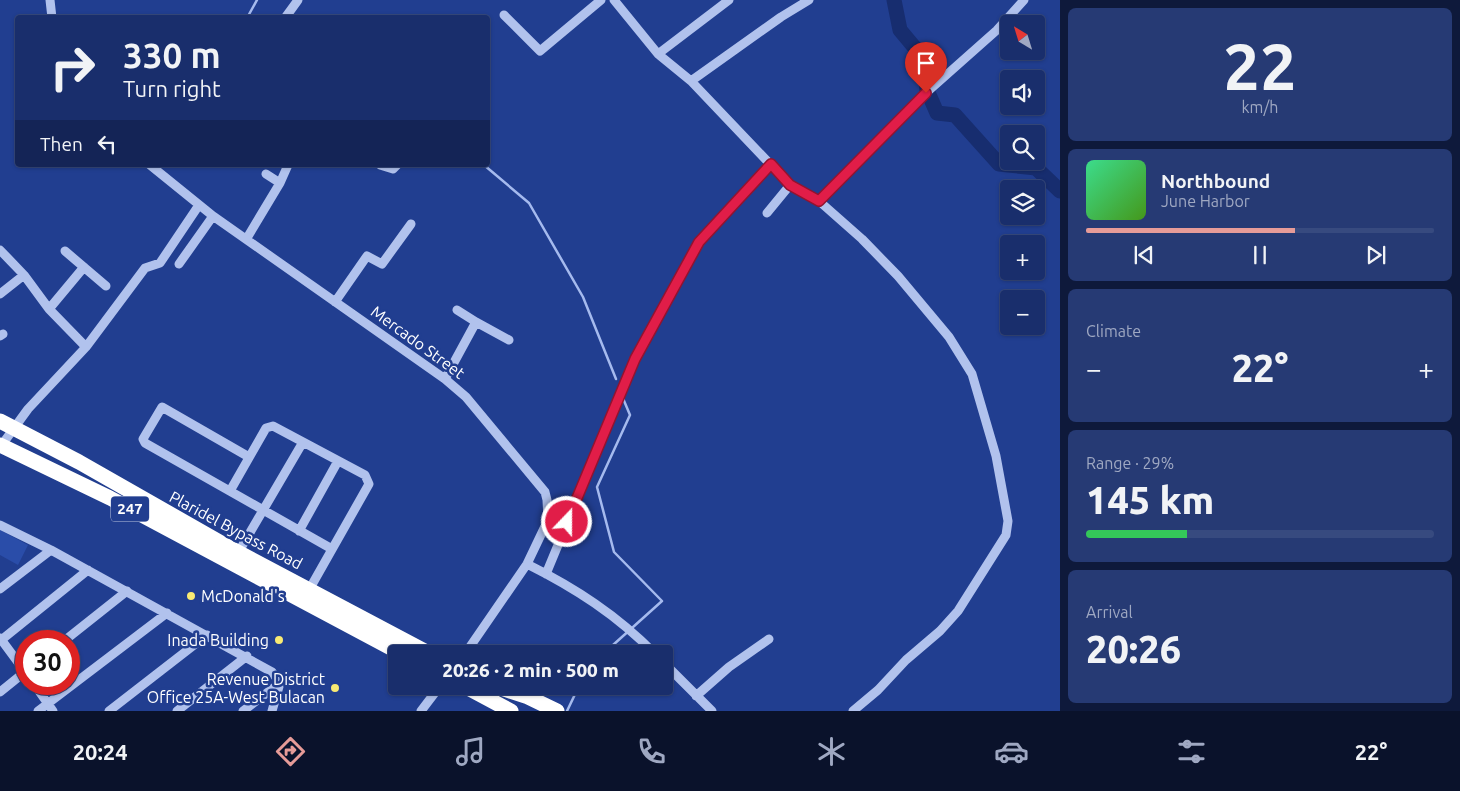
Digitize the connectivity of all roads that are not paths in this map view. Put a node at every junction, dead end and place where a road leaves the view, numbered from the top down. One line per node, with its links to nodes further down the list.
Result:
1 (50, 0): 8 (street)
2 (298, 0): 9 (street)
3 (601, 0): 10 (street)
4 (729, 0): 11 (street)
5 (809, 0): 12 (street)
6 (1024, 0): 19 (street)
7 (620, 2): 11 (street)
8 (52, 15)
9 (287, 15)
10 (504, 15)
11 (658, 54): 12 (street)
12 (690, 81): 13 (street)
13 (771, 164): 18 (street); 53 (street)
14 (152, 167): 20 (street, Mercado Street)
15 (287, 167): 17 (street)
16 (266, 174): 17 (street)
17 (280, 183): 24 (street)
18 (790, 185): 19 (street); 21 (street)
19 (819, 201): 89 (street)
20 (200, 206): 22 (street, Mercado Street); 37 (street)
21 (767, 213)
22 (213, 216): 24 (street, Mercado Street); 27 (street)
23 (411, 224): 32 (street)
24 (248, 238): 32 (street, Mercado Street)
25 (0, 250): 29 (street)
26 (65, 251): 28 (street)
27 (178, 264)
28 (84, 267): 30 (street); 33 (street)
29 (24, 275): 31 (street); 33 (street)
30 (106, 286)
31 (0, 294)
32 (335, 302): 38 (street, Mercado Street)
33 (49, 309): 37 (street)
34 (457, 310): 35 (street)
35 (476, 322): 36 (street); 38 (street)
36 (510, 340)
37 (86, 347): 39 (street)
38 (445, 379): 51 (street, Mercado Street)
39 (6, 424): 41 (street); 50 (highway, Plaridel Bypass Road / 247)
40 (303, 442): 42 (street); 43 (street); 45 (street)
41 (0, 446): 65 (highway, Plaridel Bypass Road / 247)
42 (249, 457): 44 (street); 44 (street)
43 (338, 461): 47 (street); 48 (street)
44 (230, 491): 45 (street)
45 (264, 510): 47 (street); 50 (street)
46 (0, 525): 49 (street)
47 (299, 531): 48 (street)
48 (332, 549): 55 (street)
49 (51, 550): 52 (street); 54 (street)
50 (238, 553): 55 (highway, Plaridel Bypass Road / 247)
51 (527, 564): 53 (street); 63 (street, Mercado Street)
52 (88, 570): 56 (street); 60 (street)
53 (546, 574): 64 (street)
54 (0, 589)
55 (309, 590): 62 (highway, Plaridel Bypass Road / 247)
56 (127, 591): 57 (street); 58 (street)
57 (167, 613): 59 (street); 78 (street)
58 (78, 630)
59 (207, 635): 66 (street); 81 (street)
60 (0, 640): 67 (street)
61 (769, 640): 77 (street)
62 (413, 645)
63 (471, 645)
64 (646, 645)
65 (388, 647)
66 (247, 656): 70 (street); 82 (street)
67 (15, 658)
68 (673, 672): 77 (street)
69 (15, 680): 71 (street)
70 (280, 683): 83 (street); 84 (street)
71 (0, 692)
72 (42, 695): 78 (street)
73 (433, 695): 85 (street)
74 (480, 695): 79 (highway)
75 (509, 695): 86 (highway)
76 (522, 695): 87 (highway)
77 (696, 696): 88 (street)
78 (50, 707): 80 (street)
79 (505, 709)
80 (38, 711)
81 (109, 711)
82 (177, 711)
83 (243, 711)
84 (272, 711)
85 (421, 711)
86 (537, 711)
87 (557, 711)
88 (712, 711)
89 (853, 711)

